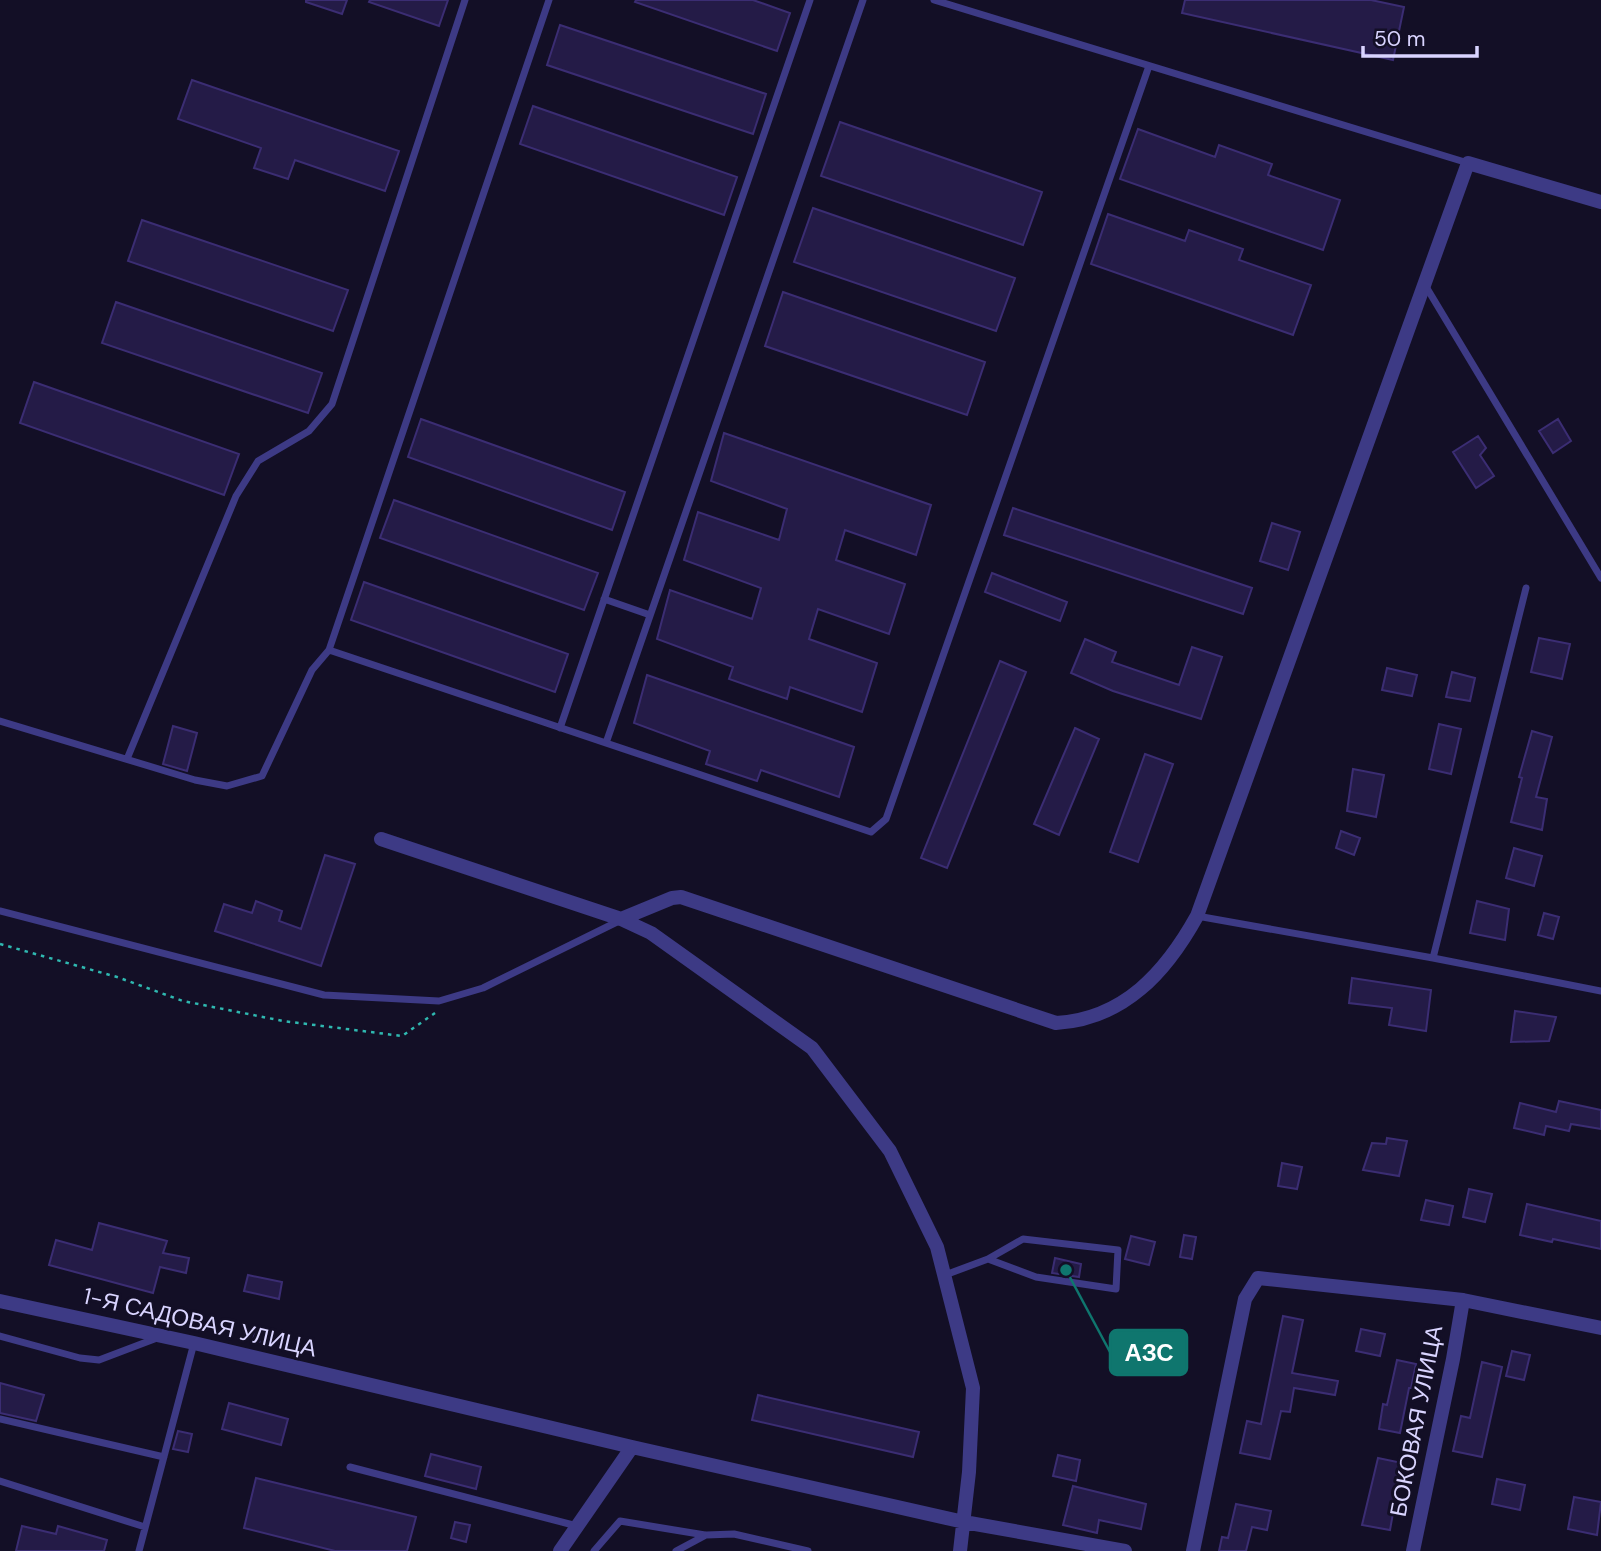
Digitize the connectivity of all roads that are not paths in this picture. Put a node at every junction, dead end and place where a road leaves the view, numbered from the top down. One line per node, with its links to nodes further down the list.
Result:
1 (465, 0): 18 (lane)
2 (549, 0): 14 (lane)
3 (810, 0): 12 (lane)
4 (863, 0): 13 (lane)
5 (934, 0): 6 (lane)
6 (1149, 66): 7 (lane); 17 (lane)
7 (1468, 163): 8 (street); 9 (street)
8 (1601, 202)
9 (1425, 285): 10 (lane); 21 (street)
10 (1601, 578)
11 (1527, 588): 23 (lane)
12 (604, 599): 13 (lane); 16 (lane)
13 (650, 615): 17 (lane)
14 (329, 650): 16 (lane); 18 (lane)
15 (0, 721): 18 (lane)
16 (560, 728): 17 (lane)
17 (606, 743)
18 (127, 759)
19 (380, 839): 22 (street)
20 (0, 911): 22 (lane)
21 (1197, 916): 22 (street); 23 (lane)
22 (621, 919): 26 (street)
23 (1433, 958): 24 (lane)
24 (1601, 991)
25 (988, 1259): 25 (lane); 26 (lane)
26 (944, 1276): 38 (street)
27 (1463, 1300): 29 (street); 49 (street); 50 (street, БОКОВАЯ УЛИЦА)
28 (0, 1301): 31 (street, 1-Я САДОВАЯ УЛИЦА)
29 (1601, 1328)
30 (0, 1336): 31 (lane)
31 (161, 1336): 32 (street, 1-Я САДОВАЯ УЛИЦА)
32 (194, 1343): 34 (street, 1-Я САДОВАЯ УЛИЦА); 35 (lane)
33 (0, 1419): 35 (lane)
34 (632, 1447): 38 (street, 1-Я САДОВАЯ УЛИЦА); 39 (street)
35 (164, 1457): 40 (lane)
36 (350, 1468): 39 (lane)
37 (0, 1481): 40 (lane)
38 (964, 1522): 47 (street); 48 (street, 1-Я САДОВАЯ УЛИЦА)
39 (578, 1526): 43 (street)
40 (145, 1527): 42 (lane)
41 (706, 1535): 44 (lane); 45 (lane); 46 (lane)
42 (139, 1551)
43 (560, 1551)
44 (594, 1551)
45 (676, 1551)
46 (808, 1551)
47 (960, 1551)
48 (1125, 1551)
49 (1193, 1551)
50 (1413, 1551)

